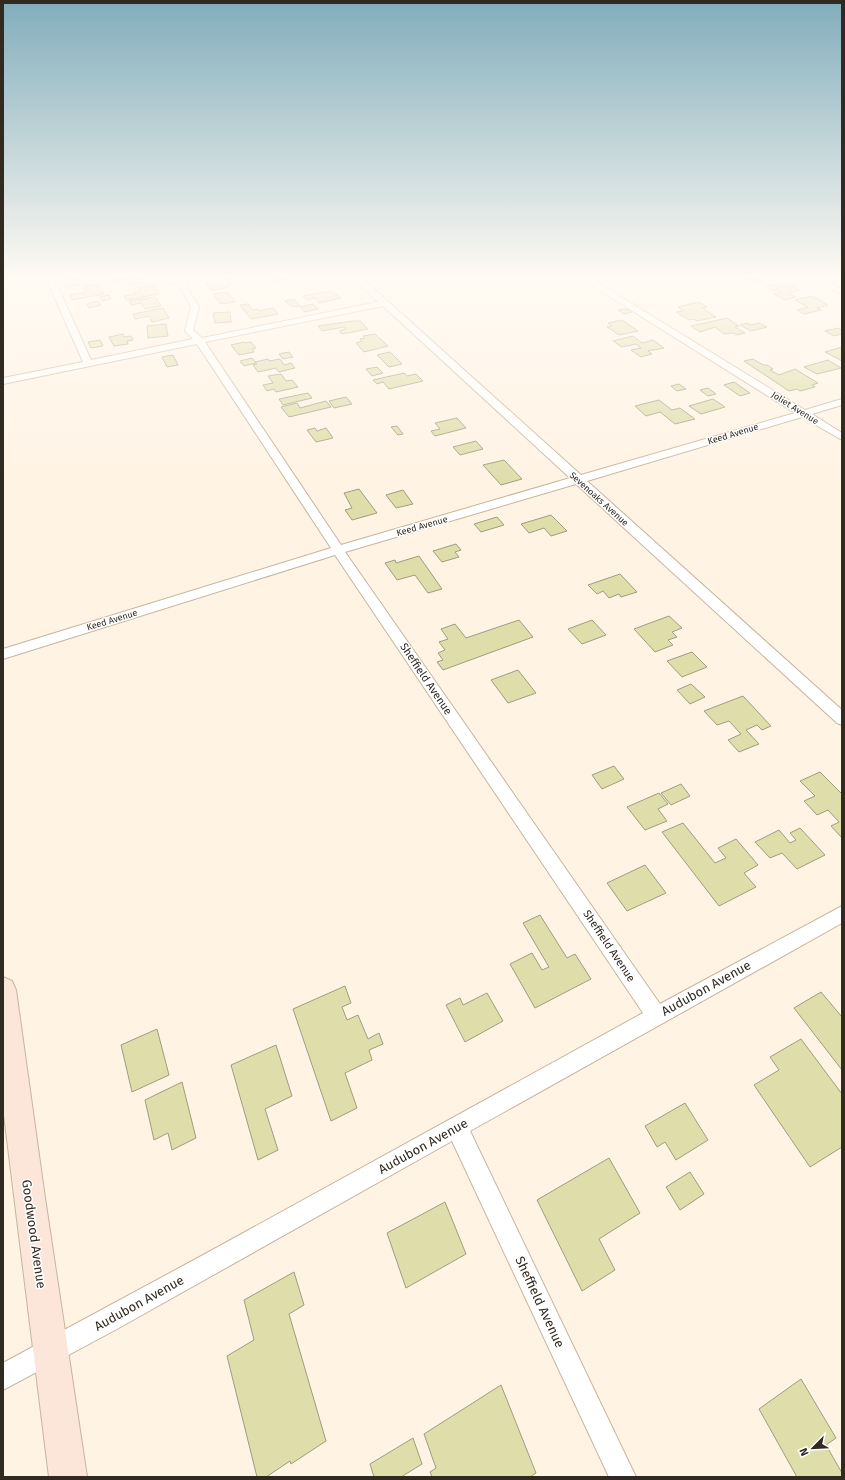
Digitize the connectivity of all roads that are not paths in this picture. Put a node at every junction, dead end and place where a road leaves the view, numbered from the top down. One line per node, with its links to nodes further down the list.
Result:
1 (81, 347): 6 (street)
2 (165, 347): 6 (street)
3 (204, 347): 12 (street, Sheffield Avenue)
4 (432, 347): 11 (street, Sevenoaks Avenue)
5 (697, 347): 9 (street, Joliet Avenue)
6 (88, 363): 7 (street)
7 (3, 381)
8 (842, 402): 9 (street, Keed Avenue)
9 (804, 413): 10 (street, Joliet Avenue); 11 (street, Keed Avenue)
10 (842, 437)
11 (579, 481): 12 (street, Keed Avenue); 14 (street, Sevenoaks Avenue)
12 (338, 550): 13 (street, Keed Avenue); 17 (street, Sheffield Avenue)
13 (3, 654)
14 (842, 719)
15 (842, 914): 17 (street, Audubon Avenue)
16 (3, 990): 19 (street, Goodwood Avenue)
17 (656, 1015): 18 (street, Audubon Avenue)
18 (457, 1128): 19 (street, Audubon Avenue); 22 (street, Sheffield Avenue)
19 (50, 1352): 20 (street, Audubon Avenue); 21 (street, Goodwood Avenue)
20 (3, 1377)
21 (68, 1477)
22 (623, 1477)

